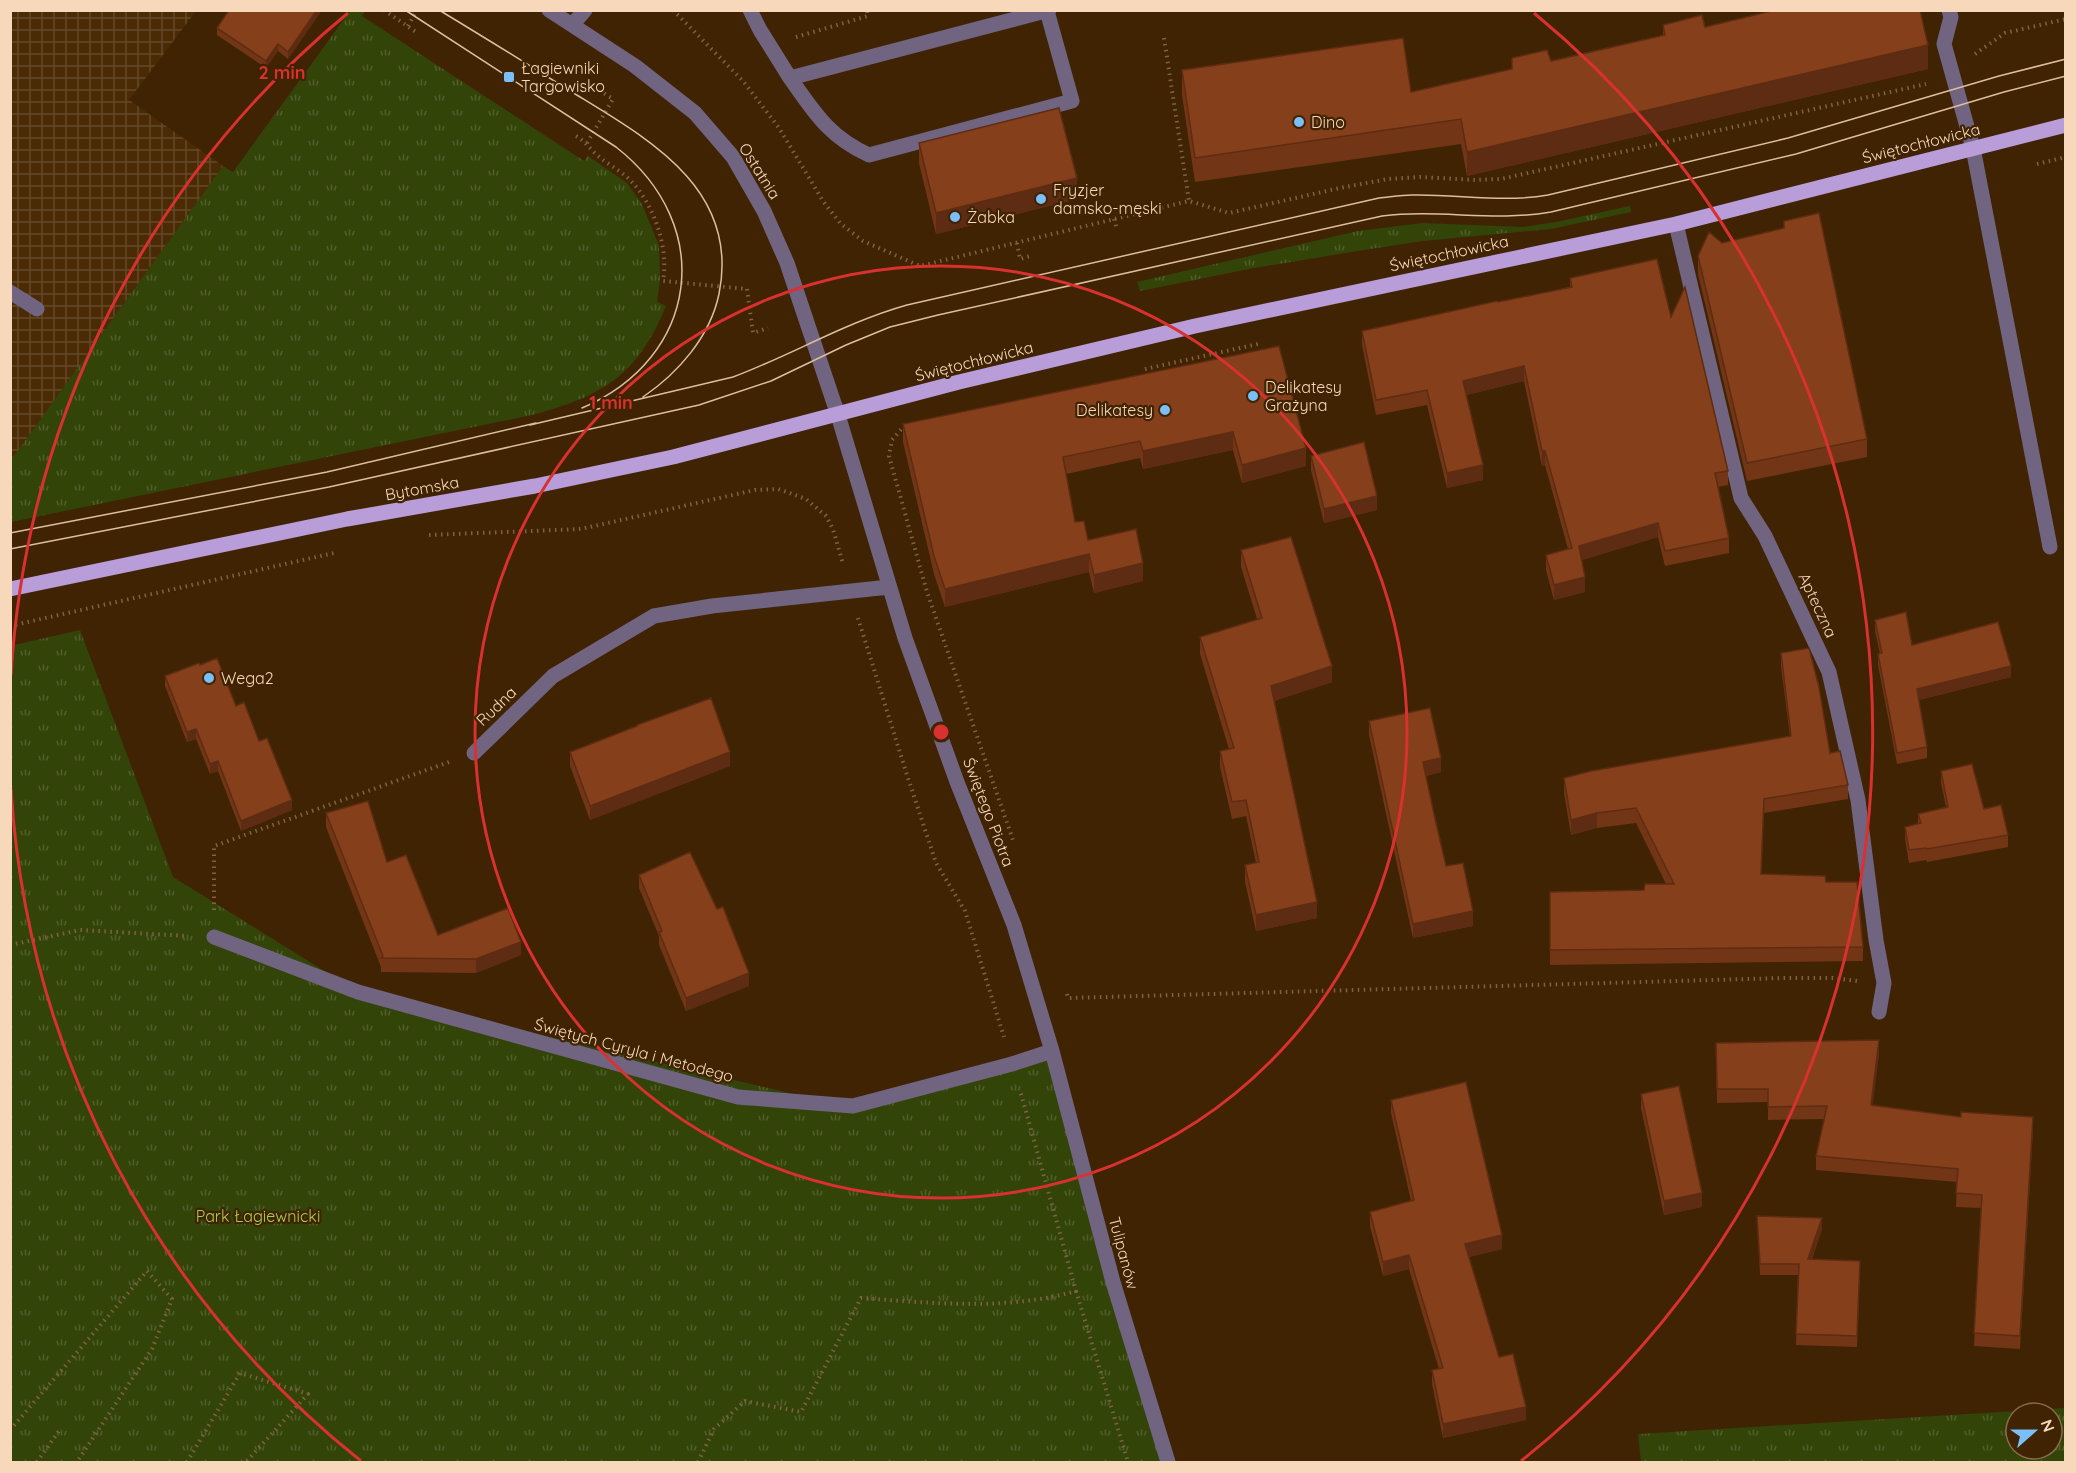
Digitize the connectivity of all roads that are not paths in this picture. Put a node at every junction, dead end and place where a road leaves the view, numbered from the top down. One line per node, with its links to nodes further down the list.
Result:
1 (549, 10): 6 (street, Ostatnia)
2 (585, 10): 6 (street)
3 (750, 10): 7 (street)
4 (1949, 10): 9 (street)
5 (1048, 11): 7 (street); 7 (street)
6 (573, 24): 13 (street, Ostatnia)
7 (790, 78)
8 (2066, 124): 9 (main road, Świętochłowicka)
9 (1972, 148): 10 (main road, Świętochłowicka); 14 (street)
10 (1676, 224): 13 (main road, Świętochłowicka); 19 (street, Apteczna)
11 (10, 292): 12 (street)
12 (37, 309)
13 (838, 414): 15 (street, Świętego Piotra); 16 (main road, Bytomska)
14 (2050, 547)
15 (889, 587): 17 (street, Rudna); 20 (street, Świętego Piotra)
16 (10, 589)
17 (474, 753)
18 (213, 937): 20 (street, Świętych Cyryla i Metodego)
19 (1879, 1012)
20 (1052, 1051): 21 (street, Tulipanów)
21 (1168, 1462)

